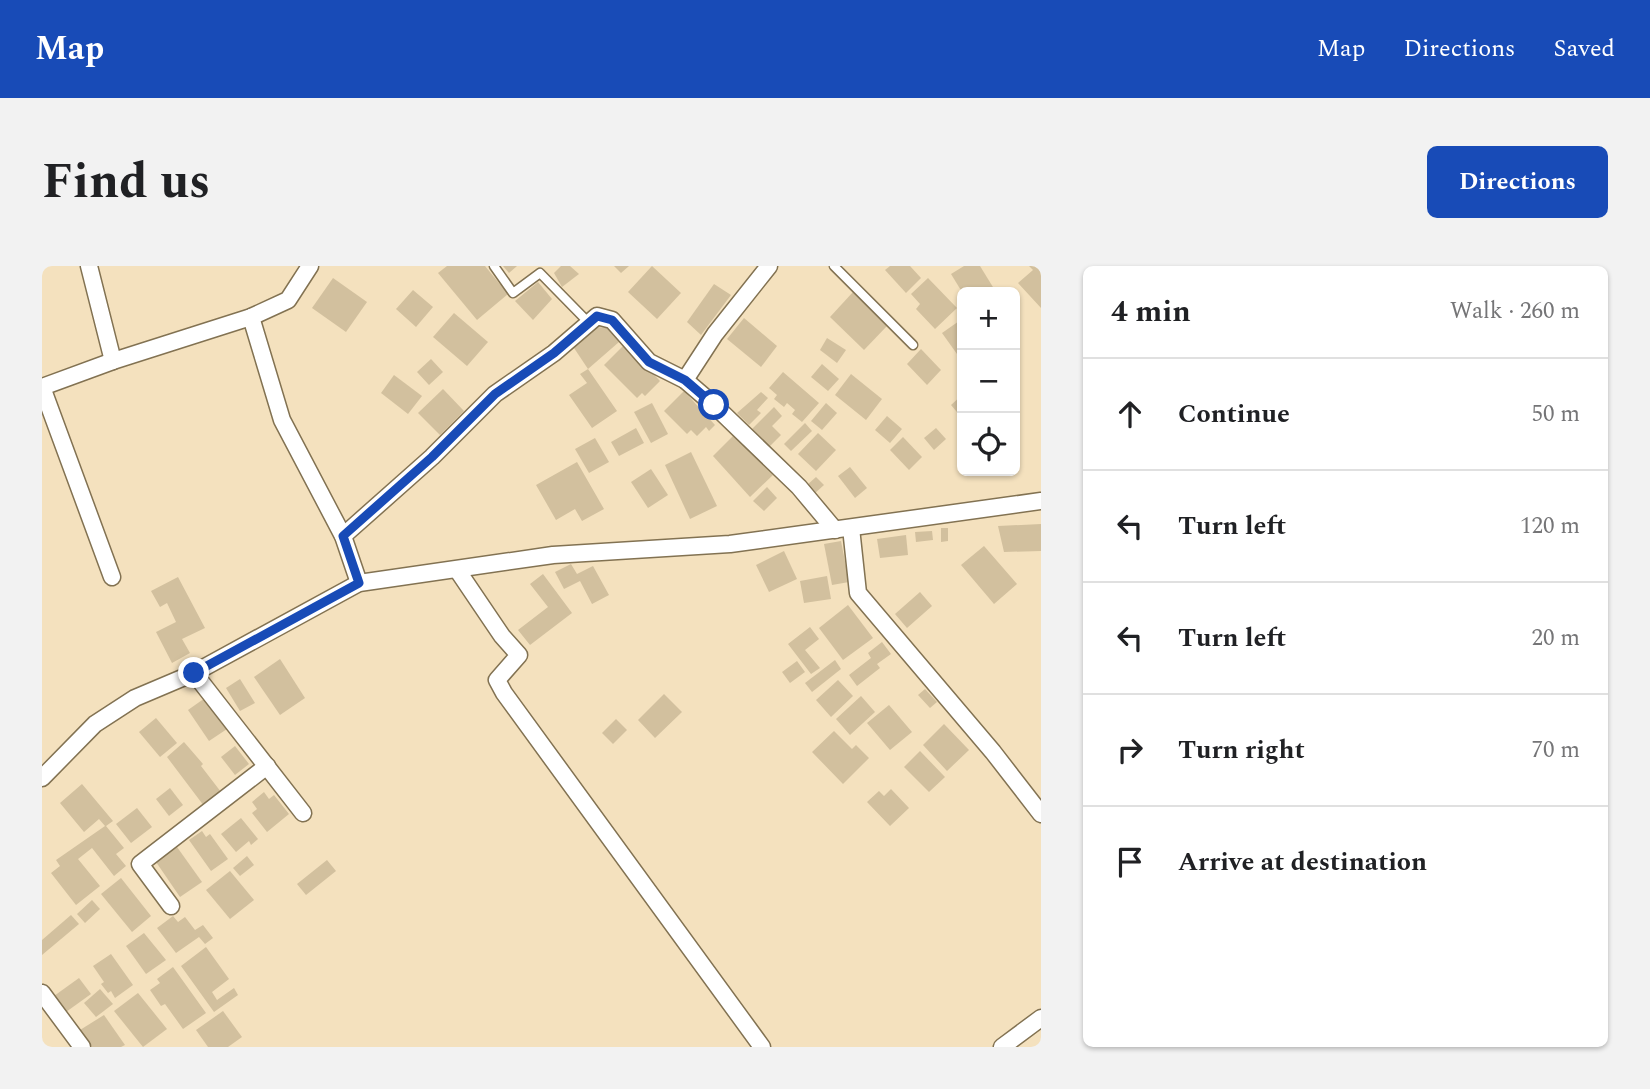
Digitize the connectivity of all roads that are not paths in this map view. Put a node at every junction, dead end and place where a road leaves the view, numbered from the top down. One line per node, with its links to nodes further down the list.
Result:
1 (89, 266): 9 (street)
2 (310, 266): 6 (street)
3 (494, 266): 7 (lane)
4 (769, 266): 10 (street)
5 (834, 266): 8 (lane)
6 (251, 317): 9 (street); 13 (street)
7 (589, 323): 10 (street); 13 (street)
8 (913, 345)
9 (113, 361): 15 (street)
10 (685, 380): 12 (street)
11 (1041, 501): 12 (street)
12 (843, 529): 14 (street); 21 (street)
13 (343, 536): 16 (street)
14 (458, 571): 16 (street); 26 (street)
15 (112, 577)
16 (359, 583): 17 (street)
17 (194, 673): 18 (street); 19 (street)
18 (267, 766): 20 (street); 22 (street)
19 (42, 778)
20 (303, 813)
21 (1041, 814)
22 (171, 906)
23 (42, 993): 25 (street)
24 (1041, 1018): 27 (street)
25 (82, 1047)
26 (762, 1047)
27 (1002, 1047)

